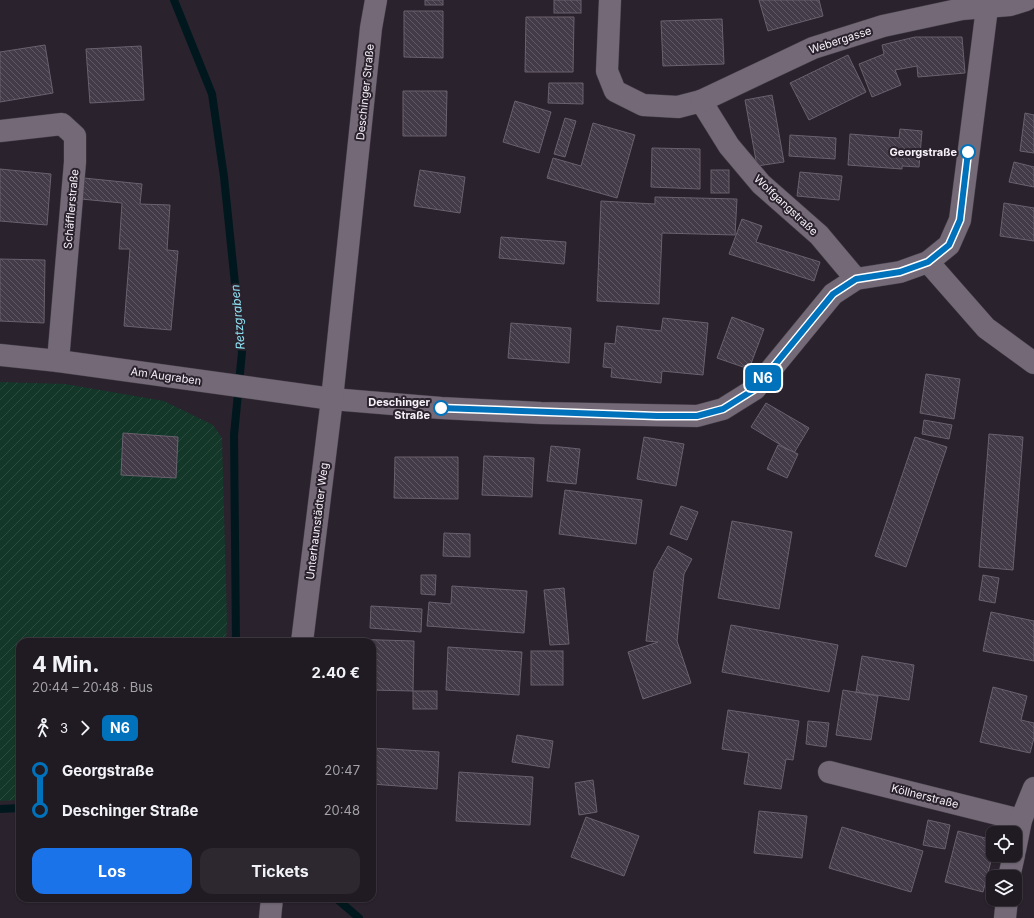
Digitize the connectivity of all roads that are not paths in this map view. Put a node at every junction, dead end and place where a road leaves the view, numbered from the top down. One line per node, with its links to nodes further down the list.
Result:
1 (376, 0): 12 (street, Deschinger Straße)
2 (610, 0): 5 (street)
3 (1026, 0): 4 (street, Webergasse)
4 (988, 4): 5 (street, Webergasse); 7 (street)
5 (701, 101): 8 (street, Wolfgangstraße)
6 (0, 131): 10 (street, Schäfflerstraße)
7 (928, 262): 8 (street); 11 (street)
8 (856, 279): 12 (street)
9 (0, 355): 10 (street, Am Augraben)
10 (58, 361): 12 (street, Am Augraben)
11 (1034, 363)
12 (332, 399): 13 (street, Unterhaunstädter Weg)
13 (302, 638)
14 (829, 772): 16 (street, Köllnerstraße)
15 (1034, 788): 16 (street)
16 (1021, 820): 17 (street)
17 (1020, 826)
18 (272, 902): 20 (street)
19 (1006, 906): 21 (street)
20 (270, 918)
21 (1005, 918)

